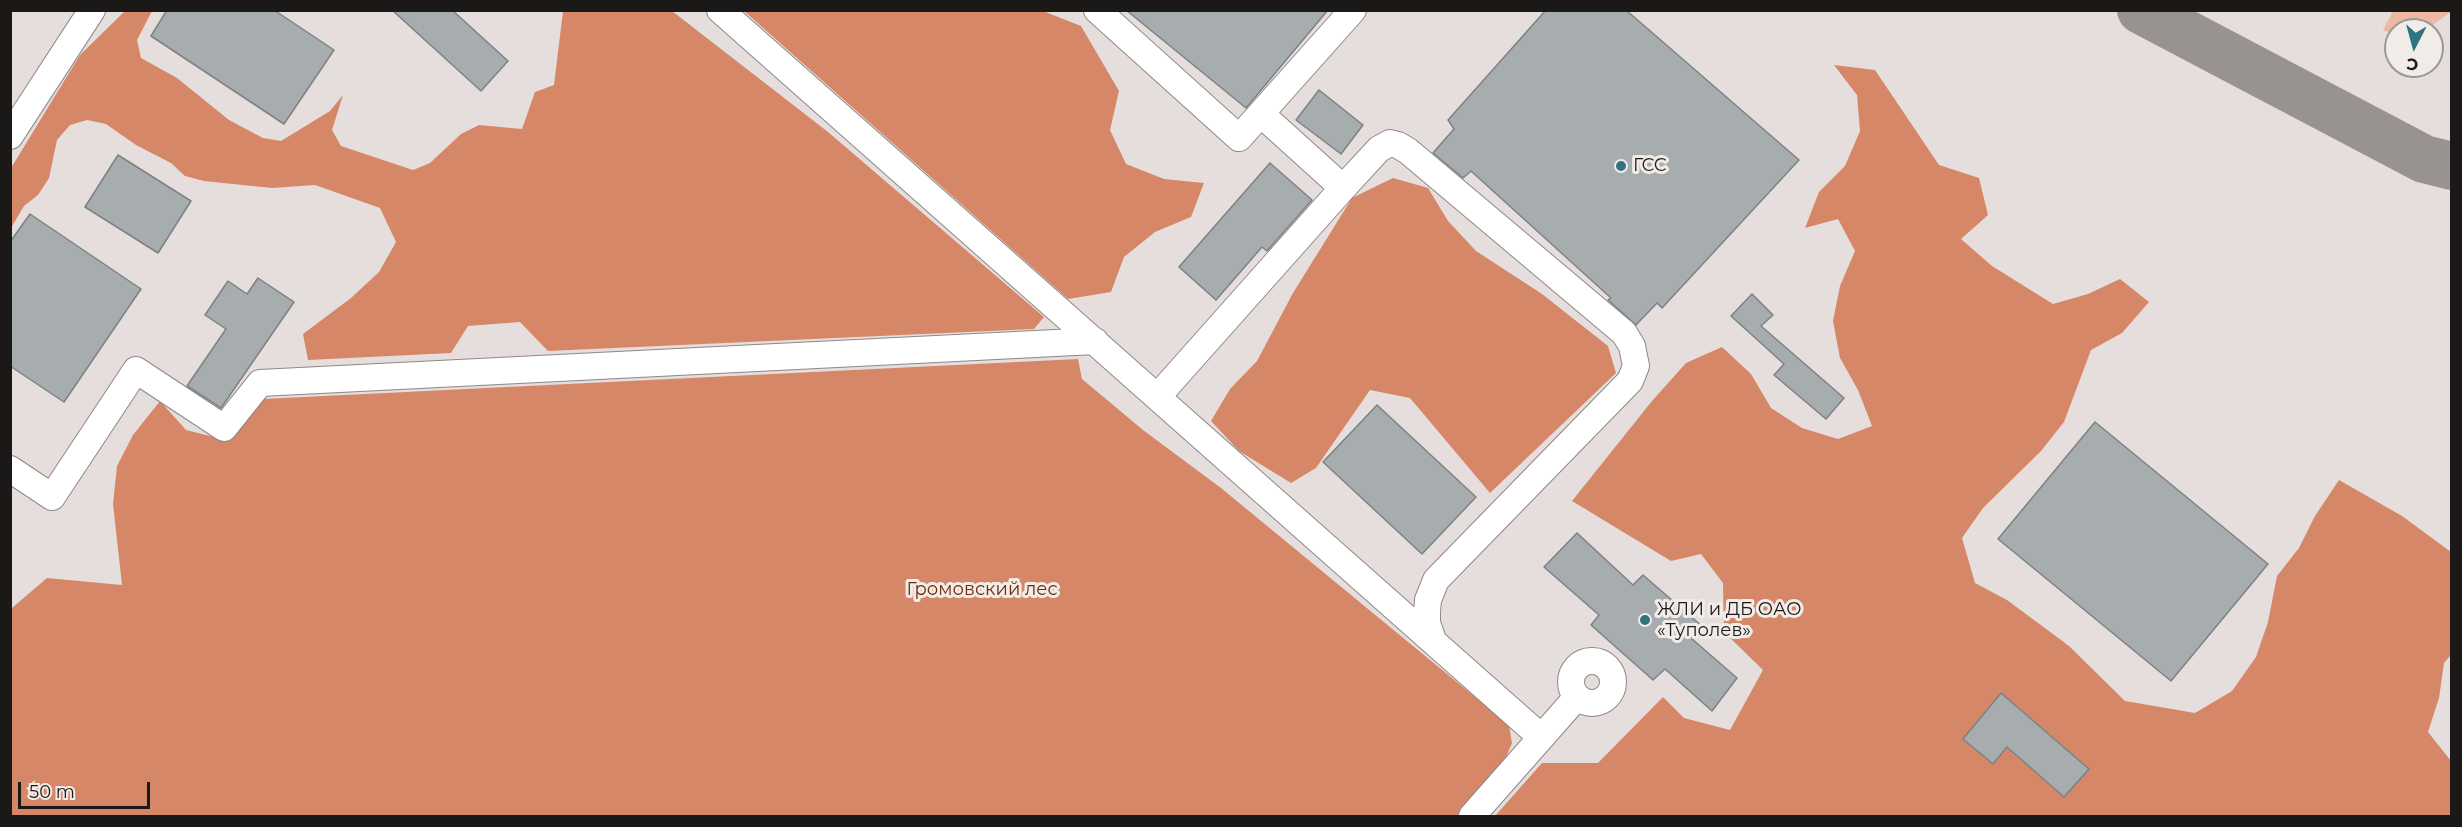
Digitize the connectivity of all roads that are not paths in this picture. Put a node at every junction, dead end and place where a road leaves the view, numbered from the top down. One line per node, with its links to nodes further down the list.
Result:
1 (92, 10): 6 (lane)
2 (720, 10): 8 (lane)
3 (1097, 10): 5 (lane)
4 (1353, 10): 5 (lane)
5 (1261, 114): 7 (lane)
6 (10, 136)
7 (1343, 188): 9 (lane); 11 (lane)
8 (1095, 341): 9 (lane); 10 (lane)
9 (1158, 396): 11 (lane)
10 (10, 469)
11 (1432, 640): 13 (lane)
12 (1577, 697): 13 (lane)
13 (1540, 736): 14 (lane)
14 (1472, 816)

